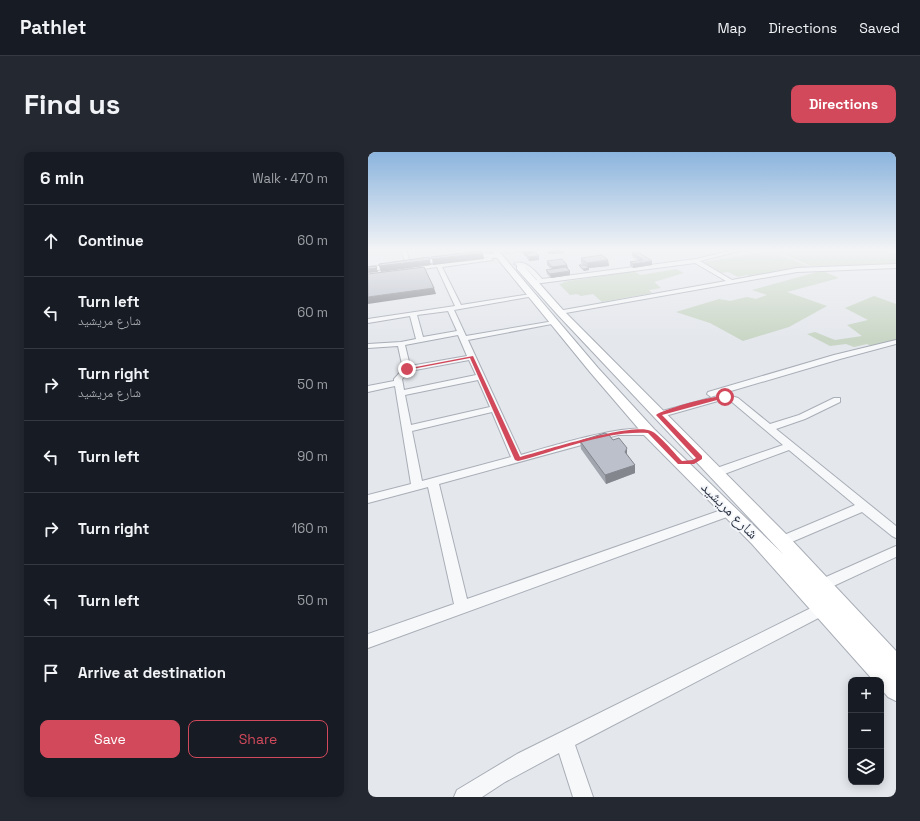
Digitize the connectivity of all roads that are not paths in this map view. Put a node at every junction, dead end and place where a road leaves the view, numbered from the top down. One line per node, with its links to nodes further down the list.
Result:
1 (444, 279): 9 (street)
2 (526, 279): 8 (main road, شارع مريشيد)
3 (529, 279): 8 (main road, شارع مريشيد)
4 (586, 279): 8 (street)
5 (727, 279): 7 (street)
6 (743, 279): 7 (street)
7 (730, 281): 11 (street)
8 (535, 287): 9 (street); 11 (main road, شارع مريشيد)
9 (455, 307): 10 (street); 13 (street)
10 (413, 314): 12 (street); 14 (street)
11 (557, 317): 13 (street); 26 (main road, شارع مريشيد); 27 (main road, شارع مريشيد)
12 (368, 321)
13 (462, 335): 14 (street); 18 (street)
14 (420, 339): 16 (street)
15 (896, 342): 26 (street)
16 (401, 344): 17 (street); 19 (street)
17 (368, 346)
18 (472, 357): 19 (street); 20 (street)
19 (407, 369): 21 (street)
20 (481, 377): 23 (street); 25 (street)
21 (399, 382): 22 (street); 23 (street)
22 (368, 389)
23 (400, 393): 29 (street)
24 (837, 400): 28 (street)
25 (495, 409): 29 (street); 34 (street)
26 (657, 413): 28 (street); 33 (main road, شارع مريشيد)
27 (638, 420): 30 (street); 31 (main road, شارع مريشيد)
28 (769, 428): 32 (street)
29 (407, 429): 38 (street)
30 (618, 432): 31 (street); 34 (street)
31 (650, 432): 35 (main road, شارع مريشيد)
32 (791, 446): 36 (street); 40 (street)
33 (700, 458): 35 (main road); 36 (main road, شارع مريشيد)
34 (518, 460): 37 (street)
35 (680, 463): 41 (main road, شارع مريشيد)
36 (715, 473): 43 (main road, شارع مريشيد)
37 (433, 482): 38 (street); 46 (street)
38 (417, 486): 39 (street)
39 (368, 499)
40 (864, 506): 42 (street); 43 (street)
41 (731, 510): 46 (street); 47 (main road, شارع مريشيد)
42 (896, 532)
43 (782, 541): 45 (main road, شارع مريشيد)
44 (896, 551): 45 (street)
45 (822, 585): 49 (main road, شارع مريشيد)
46 (462, 607): 48 (street)
47 (823, 608): 49 (main road, شارع مريشيد); 50 (street)
48 (368, 641)
49 (891, 671)
50 (564, 741): 51 (street); 52 (street)
51 (464, 797)
52 (583, 797)

